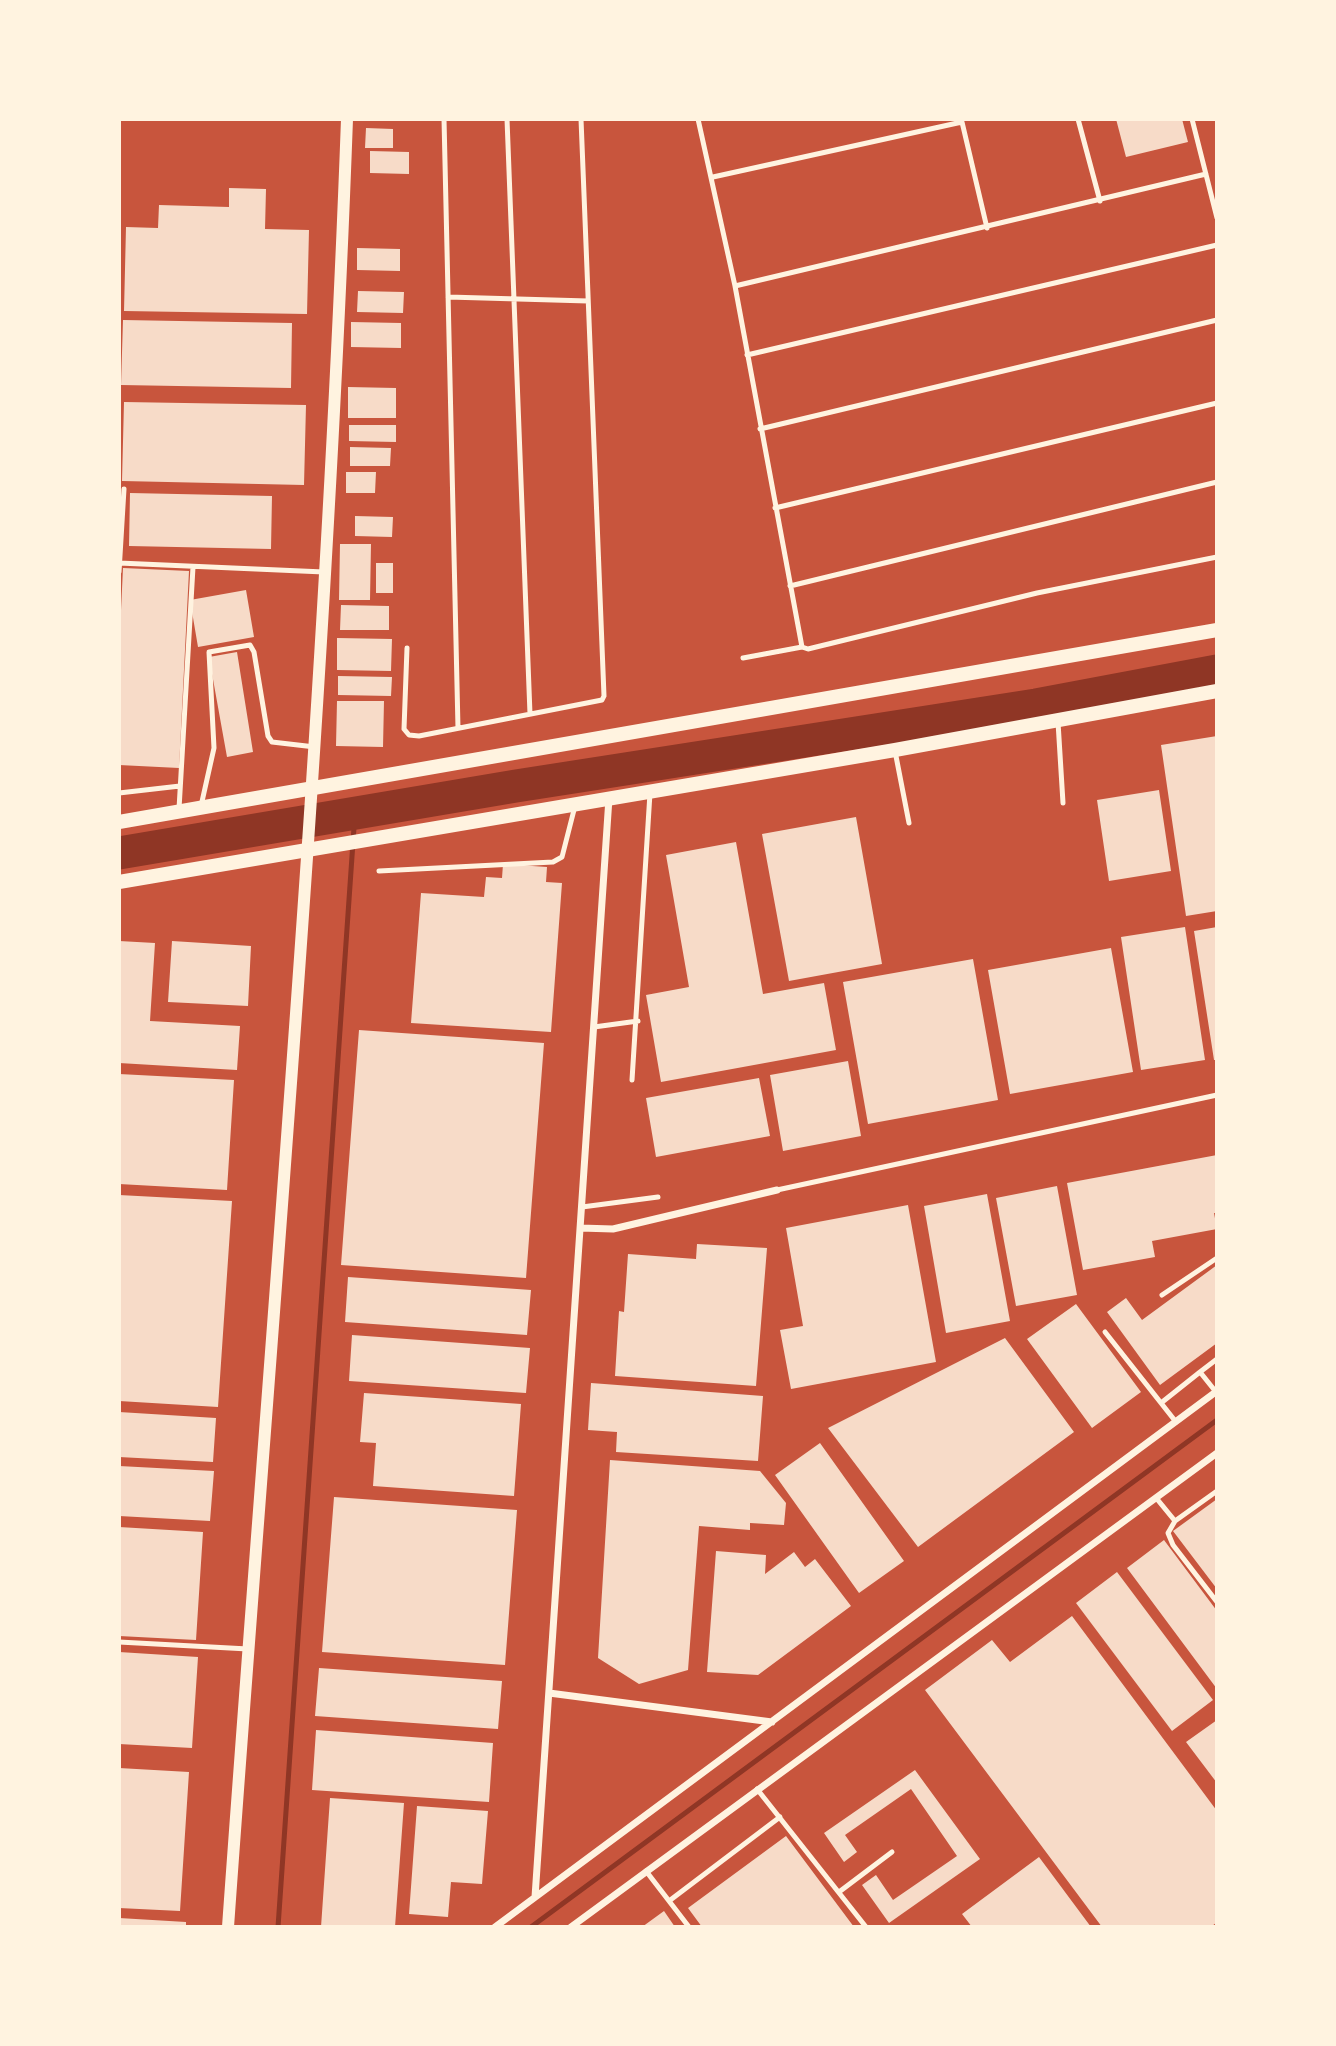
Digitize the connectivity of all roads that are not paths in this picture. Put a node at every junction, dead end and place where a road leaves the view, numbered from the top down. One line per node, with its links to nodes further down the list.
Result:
1 (346, 119): 30 (street)
2 (444, 119): 16 (lane)
3 (507, 119): 17 (lane)
4 (581, 119): 18 (lane)
5 (698, 119): 10 (lane)
6 (1078, 119): 11 (lane)
7 (1192, 119): 9 (lane)
8 (962, 121): 10 (lane); 13 (lane)
9 (1206, 174): 11 (lane); 12 (lane)
10 (713, 177): 15 (lane)
11 (1100, 201): 13 (lane)
12 (1217, 218)
13 (987, 228): 15 (lane)
14 (1217, 245): 20 (lane)
15 (735, 286): 20 (lane)
16 (448, 297): 17 (lane); 39 (lane)
17 (516, 300): 18 (lane); 37 (lane)
18 (588, 301): 37 (lane)
19 (1217, 320): 22 (lane)
20 (747, 355): 22 (lane)
21 (1217, 403): 25 (lane)
22 (761, 429): 25 (lane)
23 (1217, 482): 31 (lane)
24 (124, 489): 27 (lane)
25 (775, 508): 31 (lane)
26 (1217, 556): 33 (lane)
27 (119, 563): 28 (lane); 29 (lane)
28 (193, 567): 30 (lane); 42 (lane)
29 (119, 572)
30 (324, 572): 40 (street)
31 (790, 586): 33 (lane)
32 (1217, 630): 45 (main road)
33 (802, 647): 35 (lane)
34 (407, 648): 39 (lane)
35 (743, 659)
36 (1217, 691): 38 (main road)
37 (530, 714): 39 (lane)
38 (1058, 718): 41 (main road); 48 (lane)
39 (458, 729)
40 (315, 747): 45 (street); 49 (lane)
41 (895, 750): 43 (main road); 52 (lane)
42 (180, 786): 44 (lane); 50 (lane)
43 (650, 790): 46 (main road); 56 (lane)
44 (119, 793)
45 (310, 795): 49 (main road); 53 (street)
46 (610, 797): 47 (main road); 57 (street)
47 (576, 802): 53 (main road); 54 (lane)
48 (1063, 803)
49 (200, 809): 50 (main road)
50 (179, 812): 51 (main road)
51 (119, 822)
52 (909, 823)
53 (311, 845): 55 (main road); 79 (street)
54 (379, 871)
55 (119, 882)
56 (638, 1021): 57 (lane); 58 (lane)
57 (594, 1027): 62 (street)
58 (632, 1080)
59 (1217, 1095): 60 (lane)
60 (777, 1190): 63 (street)
61 (658, 1197): 62 (lane)
62 (582, 1207): 63 (street)
63 (580, 1228): 80 (street)
64 (1217, 1258): 65 (lane)
65 (1162, 1294)
66 (1105, 1332): 70 (lane)
67 (1217, 1359): 68 (lane)
68 (1200, 1372): 69 (lane); 70 (lane)
69 (1217, 1391): 71 (street)
70 (1161, 1403): 71 (lane)
71 (1176, 1422): 81 (street)
72 (1214, 1455): 73 (lane); 75 (street)
73 (1217, 1465)
74 (1217, 1491): 76 (lane)
75 (1157, 1499): 76 (lane); 82 (street)
76 (1175, 1521): 77 (lane)
77 (1217, 1602)
78 (119, 1642): 79 (lane)
79 (248, 1650): 89 (street)
80 (549, 1693): 81 (street); 87 (street)
81 (772, 1722): 87 (street)
82 (757, 1789): 83 (lane); 85 (street)
83 (780, 1817): 86 (lane); 88 (lane)
84 (891, 1852): 86 (lane)
85 (646, 1871): 88 (lane); 91 (street)
86 (839, 1892): 93 (lane)
87 (535, 1898): 90 (street)
88 (669, 1901): 92 (lane)
89 (228, 1927)
90 (495, 1927)
91 (571, 1927)
92 (689, 1927)
93 (866, 1927)

